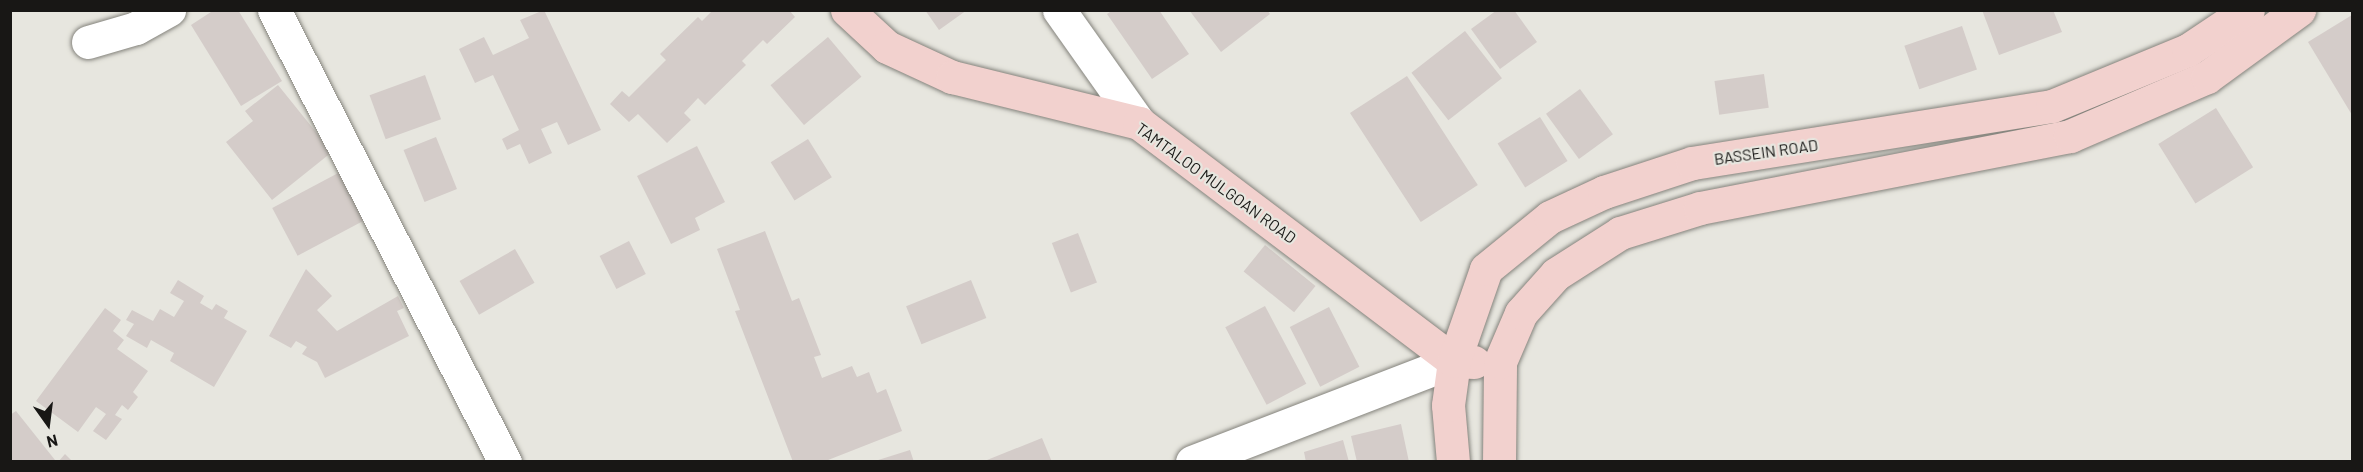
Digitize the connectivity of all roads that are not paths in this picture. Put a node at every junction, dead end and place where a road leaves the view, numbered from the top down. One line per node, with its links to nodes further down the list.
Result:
1 (169, 10): 7 (street)
2 (274, 10): 11 (street)
3 (847, 10): 8 (main road, TAMTALOO MULGOAN ROAD)
4 (1059, 10): 8 (street)
5 (2248, 10): 9 (main road, BASSEIN ROAD)
6 (2299, 10): 10 (main road)
7 (88, 42)
8 (1139, 123): 9 (main road, TAMTALOO MULGOAN ROAD)
9 (1454, 361): 10 (main road); 12 (street); 13 (main road, BASSEIN ROAD)
10 (1500, 362): 14 (main road)
11 (506, 462)
12 (1192, 462)
13 (1454, 462)
14 (1499, 462)

